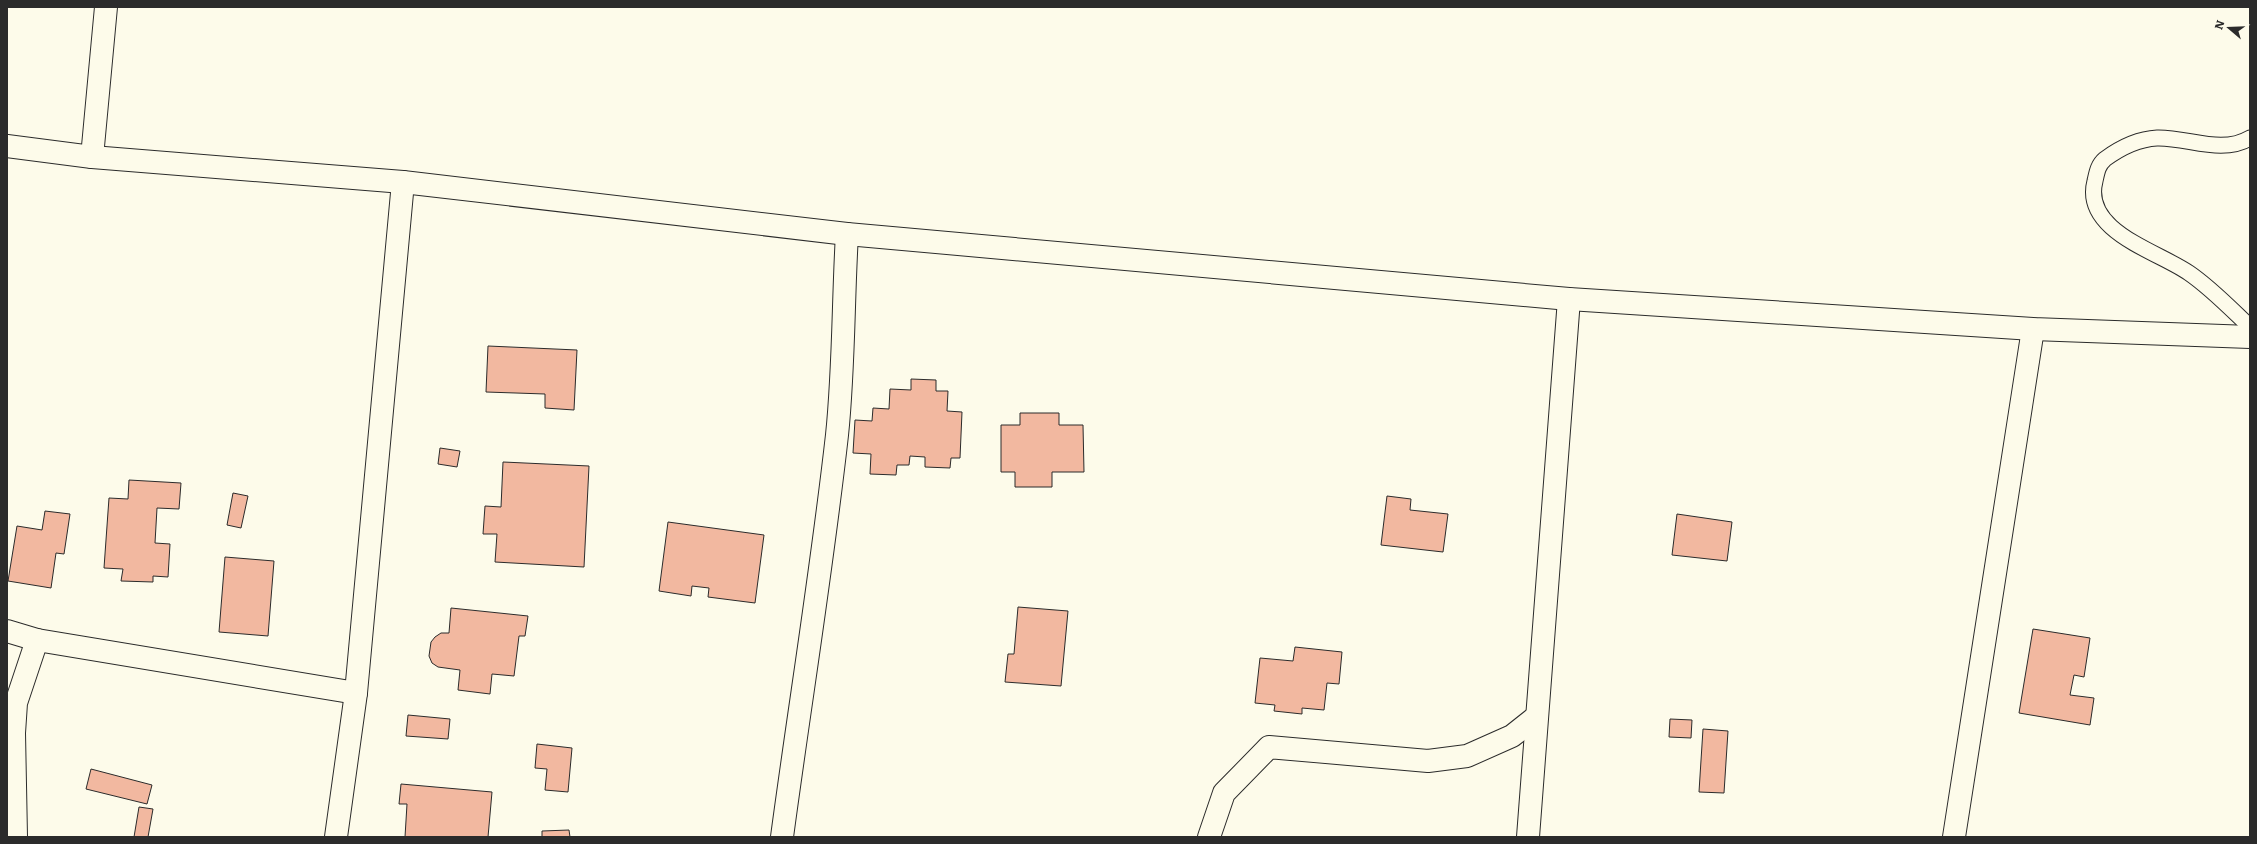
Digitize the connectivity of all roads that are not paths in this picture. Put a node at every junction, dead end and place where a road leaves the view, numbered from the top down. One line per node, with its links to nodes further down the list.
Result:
1 (106, 7): 4 (street)
2 (2250, 138): 8 (lane)
3 (7, 146): 4 (street)
4 (92, 157): 5 (street)
5 (403, 182): 6 (street); 13 (street)
6 (847, 234): 7 (street); 17 (street)
7 (1569, 299): 9 (street); 14 (street)
8 (2250, 327)
9 (2033, 329): 10 (street); 20 (street)
10 (2250, 337)
11 (7, 631): 12 (street)
12 (37, 640): 13 (street); 15 (street)
13 (356, 693): 16 (street)
14 (1536, 717): 18 (street); 19 (street)
15 (16, 837)
16 (336, 837)
17 (782, 837)
18 (1210, 837)
19 (1528, 837)
20 (1954, 837)

